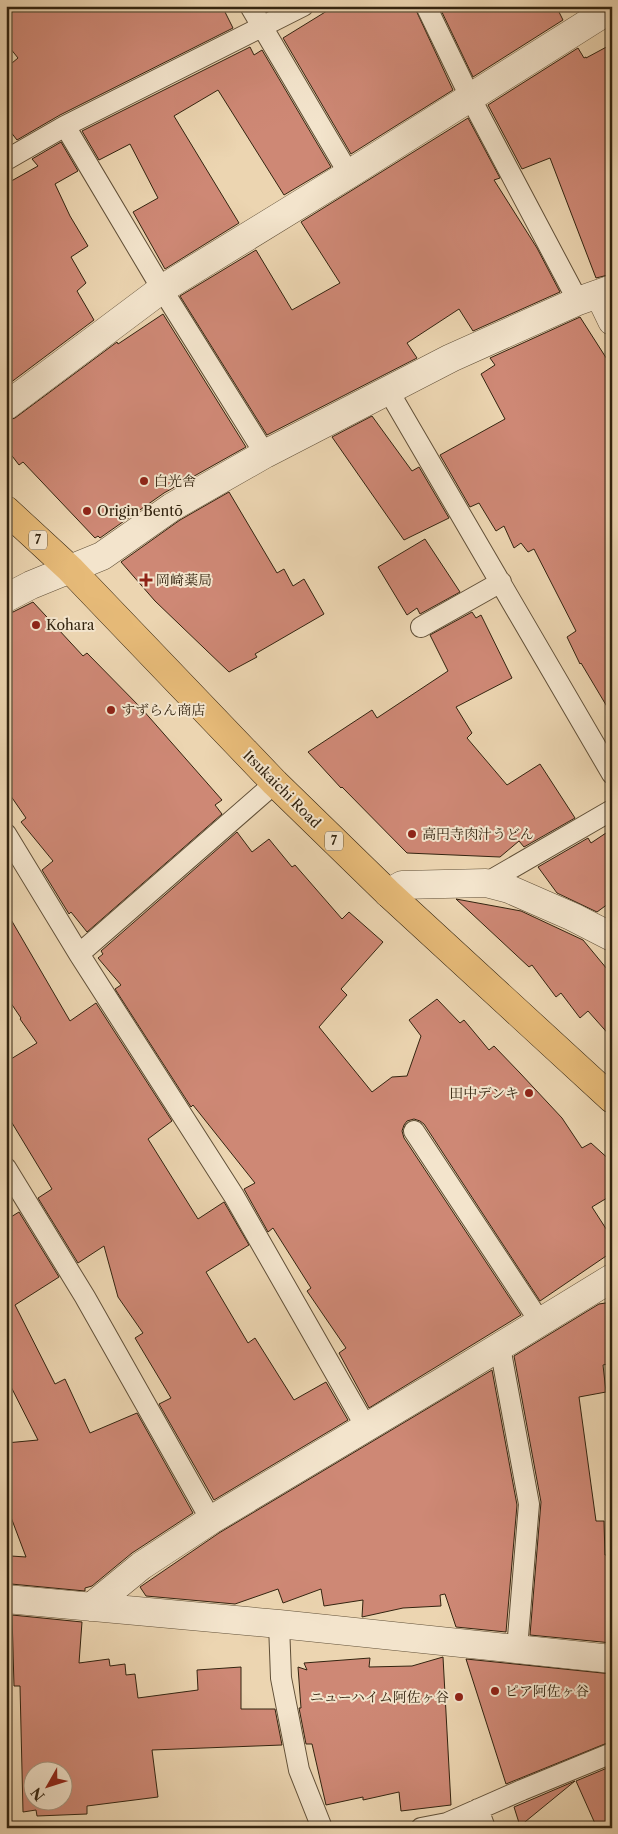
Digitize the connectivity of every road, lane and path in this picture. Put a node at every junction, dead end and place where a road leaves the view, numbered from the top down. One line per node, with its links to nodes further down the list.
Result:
1 (250, 6): 5 (lane)
2 (303, 6): 5 (lane)
3 (426, 6): 6 (lane)
4 (612, 8): 6 (street)
5 (263, 27): 7 (lane); 9 (lane)
6 (470, 97): 9 (street); 11 (lane)
7 (65, 126): 8 (lane); 10 (lane)
8 (6, 160)
9 (349, 174): 10 (street)
10 (162, 289): 14 (street); 15 (lane)
11 (596, 294): 12 (street); 13 (street)
12 (612, 321)
13 (388, 390): 15 (street); 18 (lane)
14 (6, 406)
15 (265, 454): 17 (street)
16 (6, 510): 17 (main road, Itsukaichi Road / 7)
17 (70, 569): 19 (street); 22 (main road, Itsukaichi Road / 7)
18 (501, 582): 20 (lane); 21 (lane)
19 (6, 598)
20 (421, 627)
21 (612, 774)
22 (275, 783): 26 (main road, Itsukaichi Road / 7); 28 (lane)
23 (612, 810): 25 (lane)
24 (6, 834): 28 (lane)
25 (486, 883): 26 (street); 27 (street)
26 (388, 893): 29 (main road, Itsukaichi Road / 7)
27 (612, 937)
28 (79, 954): 35 (lane)
29 (612, 1099)
30 (414, 1131): 33 (lane)
31 (6, 1168): 36 (lane)
32 (612, 1278): 33 (street)
33 (540, 1322): 34 (street)
34 (500, 1347): 35 (street); 40 (lane)
35 (366, 1427): 36 (street)
36 (211, 1520): 38 (street)
37 (6, 1599): 38 (street)
38 (91, 1607): 39 (street)
39 (279, 1624): 40 (street); 44 (lane)
40 (517, 1649): 41 (street)
41 (612, 1659)
42 (612, 1753): 43 (lane)
43 (482, 1819): 45 (lane)
44 (322, 1828)
45 (420, 1828)

